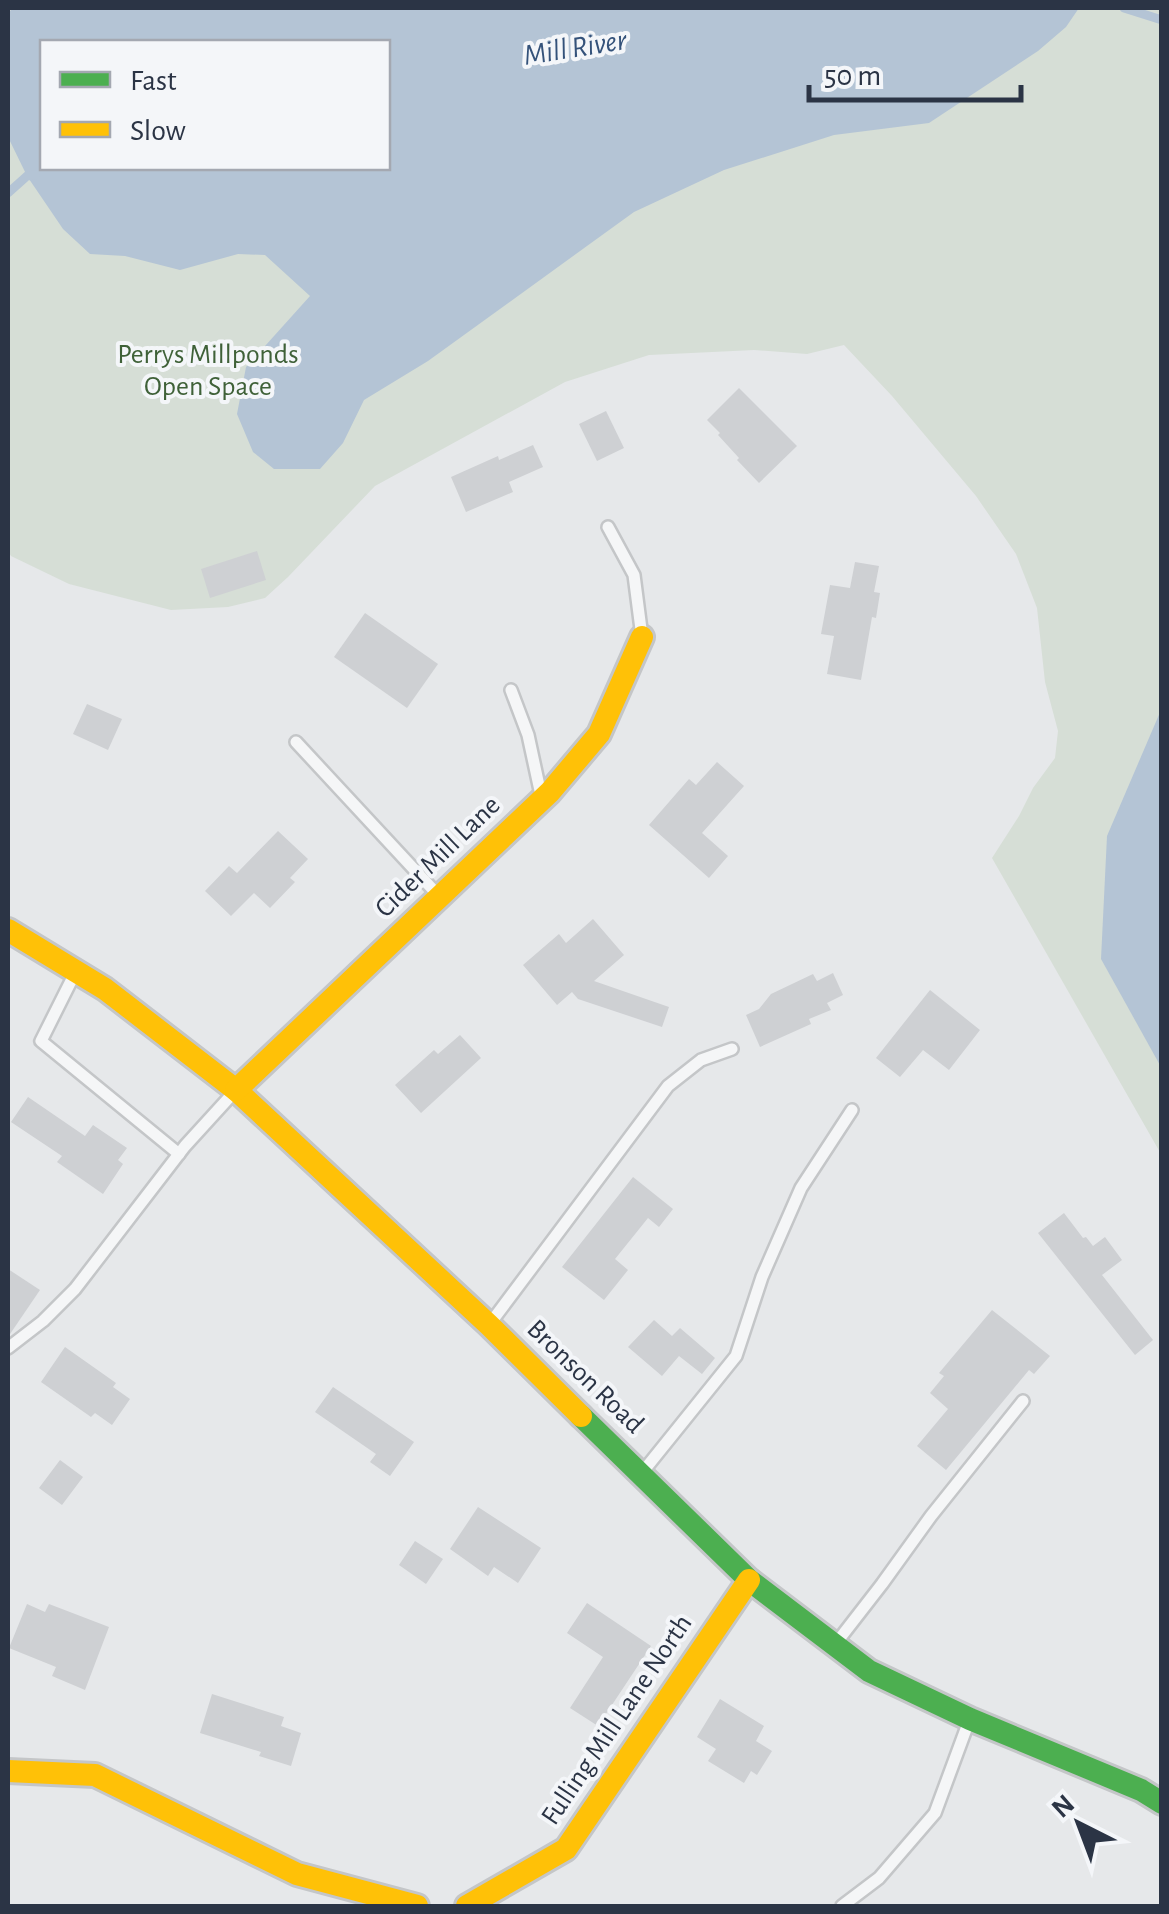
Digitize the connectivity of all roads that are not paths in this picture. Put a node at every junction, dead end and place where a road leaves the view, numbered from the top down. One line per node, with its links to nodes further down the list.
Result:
1 (608, 527): 2 (lane)
2 (642, 637): 5 (street, Cider Mill Lane)
3 (511, 690): 5 (lane)
4 (296, 742): 6 (lane)
5 (542, 800): 6 (street, Cider Mill Lane)
6 (440, 897): 10 (street, Cider Mill Lane)
7 (8, 930): 8 (street, Bronson Road)
8 (76, 971): 10 (street, Bronson Road); 12 (lane)
9 (732, 1049): 13 (lane)
10 (236, 1090): 12 (lane); 13 (street, Bronson Road)
11 (852, 1110): 16 (lane)
12 (179, 1154): 14 (lane)
13 (489, 1324): 16 (street, Bronson Road)
14 (8, 1348)
15 (1023, 1401): 18 (lane)
16 (641, 1474): 17 (street, Bronson Road)
17 (749, 1580): 18 (street, Bronson Road); 24 (street, Fulling Mill Lane North)
18 (834, 1646): 19 (street, Bronson Road)
19 (970, 1719): 21 (street, Bronson Road); 25 (lane)
20 (8, 1770): 23 (street)
21 (1151, 1792): 22 (street, Bronson Road)
22 (1162, 1803)
23 (417, 1906)
24 (467, 1906)
25 (842, 1906)

